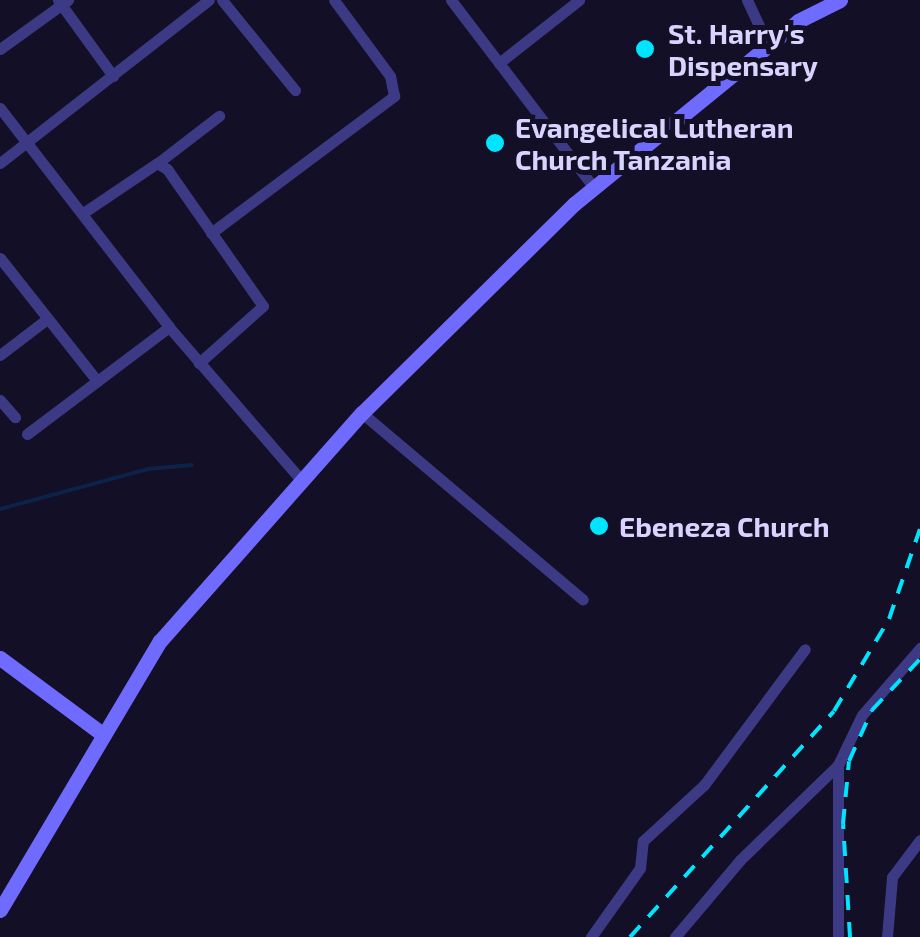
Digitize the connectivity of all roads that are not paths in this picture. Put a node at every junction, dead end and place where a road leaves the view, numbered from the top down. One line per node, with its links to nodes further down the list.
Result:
1 (209, 0): 12 (street)
2 (222, 0): 13 (street)
3 (334, 0): 21 (street)
4 (451, 0): 11 (street)
5 (746, 0): 9 (street)
6 (840, 0): 9 (main road)
7 (575, 1): 11 (street)
8 (62, 2): 10 (street); 12 (street)
9 (768, 45): 19 (main road)
10 (0, 49)
11 (499, 63): 19 (street)
12 (113, 76): 16 (street)
13 (294, 90)
14 (0, 108): 16 (street)
15 (219, 116): 17 (street)
16 (27, 140): 18 (street); 20 (street)
17 (159, 162): 20 (street); 21 (street)
18 (0, 163)
19 (594, 188): 29 (main road)
20 (83, 213): 24 (street)
21 (211, 234): 26 (street)
22 (0, 258): 23 (street)
23 (47, 319): 25 (street); 27 (street)
24 (169, 327): 26 (street); 27 (street)
25 (0, 355)
26 (199, 363): 32 (street)
27 (97, 380): 31 (street)
28 (0, 400): 30 (street)
29 (362, 413): 32 (main road); 33 (street)
30 (15, 417)
31 (27, 434)
32 (302, 481): 37 (main road)
33 (583, 600)
34 (920, 648): 38 (street)
35 (805, 649): 41 (street)
36 (0, 658): 37 (main road)
37 (101, 733): 40 (main road)
38 (838, 766): 42 (street); 43 (street)
39 (920, 840): 44 (street)
40 (0, 910)
41 (590, 937)
42 (675, 937)
43 (838, 937)
44 (887, 937)

